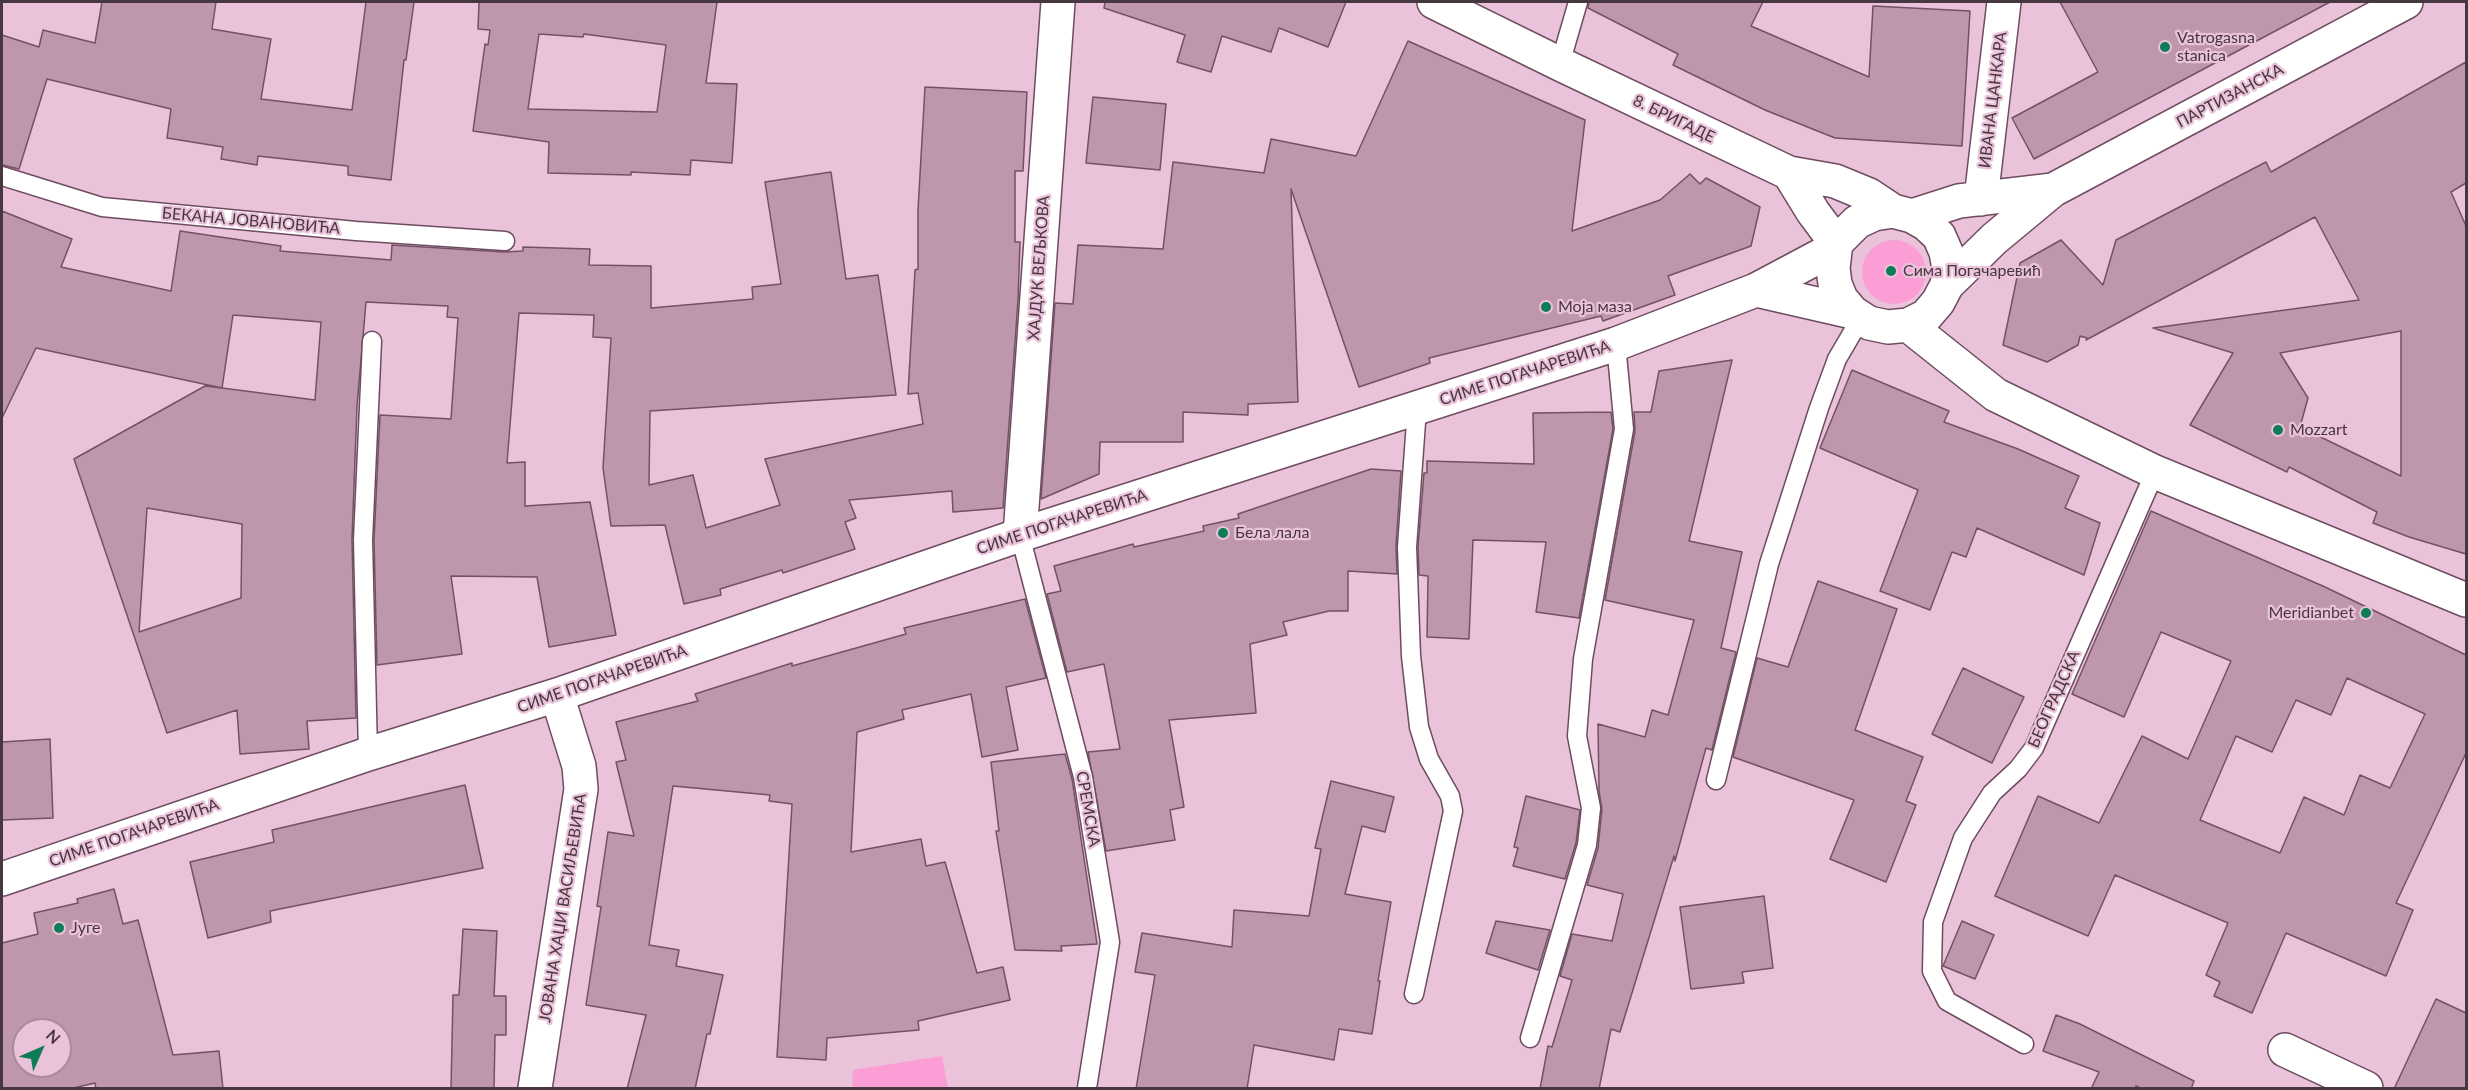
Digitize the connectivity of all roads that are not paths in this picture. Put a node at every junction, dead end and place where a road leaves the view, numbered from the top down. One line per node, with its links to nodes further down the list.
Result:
1 (1058, 2): 22 (main road, ХАЈДУК ВЕЉКОВА)
2 (1434, 2): 6 (main road, 8. БРИГАДЕ)
3 (1578, 2): 6 (lane)
4 (2004, 2): 10 (main road, ИВАНА ЦАНКАРА)
5 (2406, 2): 9 (main road, ПАРТИЗАНСКА)
6 (1560, 64): 7 (main road, 8. БРИГАДЕ)
7 (1789, 173): 11 (main road, 8. БРИГАДЕ); 13 (main road)
8 (2, 176): 12 (lane, БЕКАНА ЈОВАНОВИЋА)
9 (2053, 190): 10 (main road, ПАРТИЗАНСКА); 14 (main road, ПАРТИЗАНСКА)
10 (1981, 200): 11 (main road, ПАРТИЗАНСКА)
11 (1902, 214): 13 (main road); 14 (main road)
12 (505, 241)
13 (1836, 245): 15 (main road, СИМЕ ПОГАЧАРЕВИЋА); 16 (main road)
14 (1947, 285): 17 (main road)
15 (1756, 290): 16 (main road); 19 (main road, СИМЕ ПОГАЧАРЕВИЋА)
16 (1856, 315): 17 (main road); 26 (lane)
17 (1908, 325): 21 (main road)
18 (372, 340): 25 (lane)
19 (1617, 344): 20 (main road, СИМЕ ПОГАЧАРЕВИЋА); 29 (lane)
20 (1417, 408): 22 (main road, СИМЕ ПОГАЧАРЕВИЋА); 28 (lane)
21 (2155, 472): 23 (main road); 30 (lane, БЕОГРАДСКА)
22 (1020, 535): 24 (main road, СИМЕ ПОГАЧАРЕВИЋА); 33 (lane, СРЕМСКА)
23 (2466, 600)
24 (557, 695): 25 (main road, СИМЕ ПОГАЧАРЕВИЋА); 32 (main road, ЈОВАНА ХАЏИ ВАСИЉЕВИЋА)
25 (369, 754): 27 (main road, СИМЕ ПОГАЧАРЕВИЋА)
26 (1716, 780)
27 (2, 879)
28 (1414, 994)
29 (1530, 1038)
30 (2024, 1044)
31 (2285, 1050): 34 (main road)
32 (536, 1089)
33 (1087, 1089)
34 (2366, 1089)

